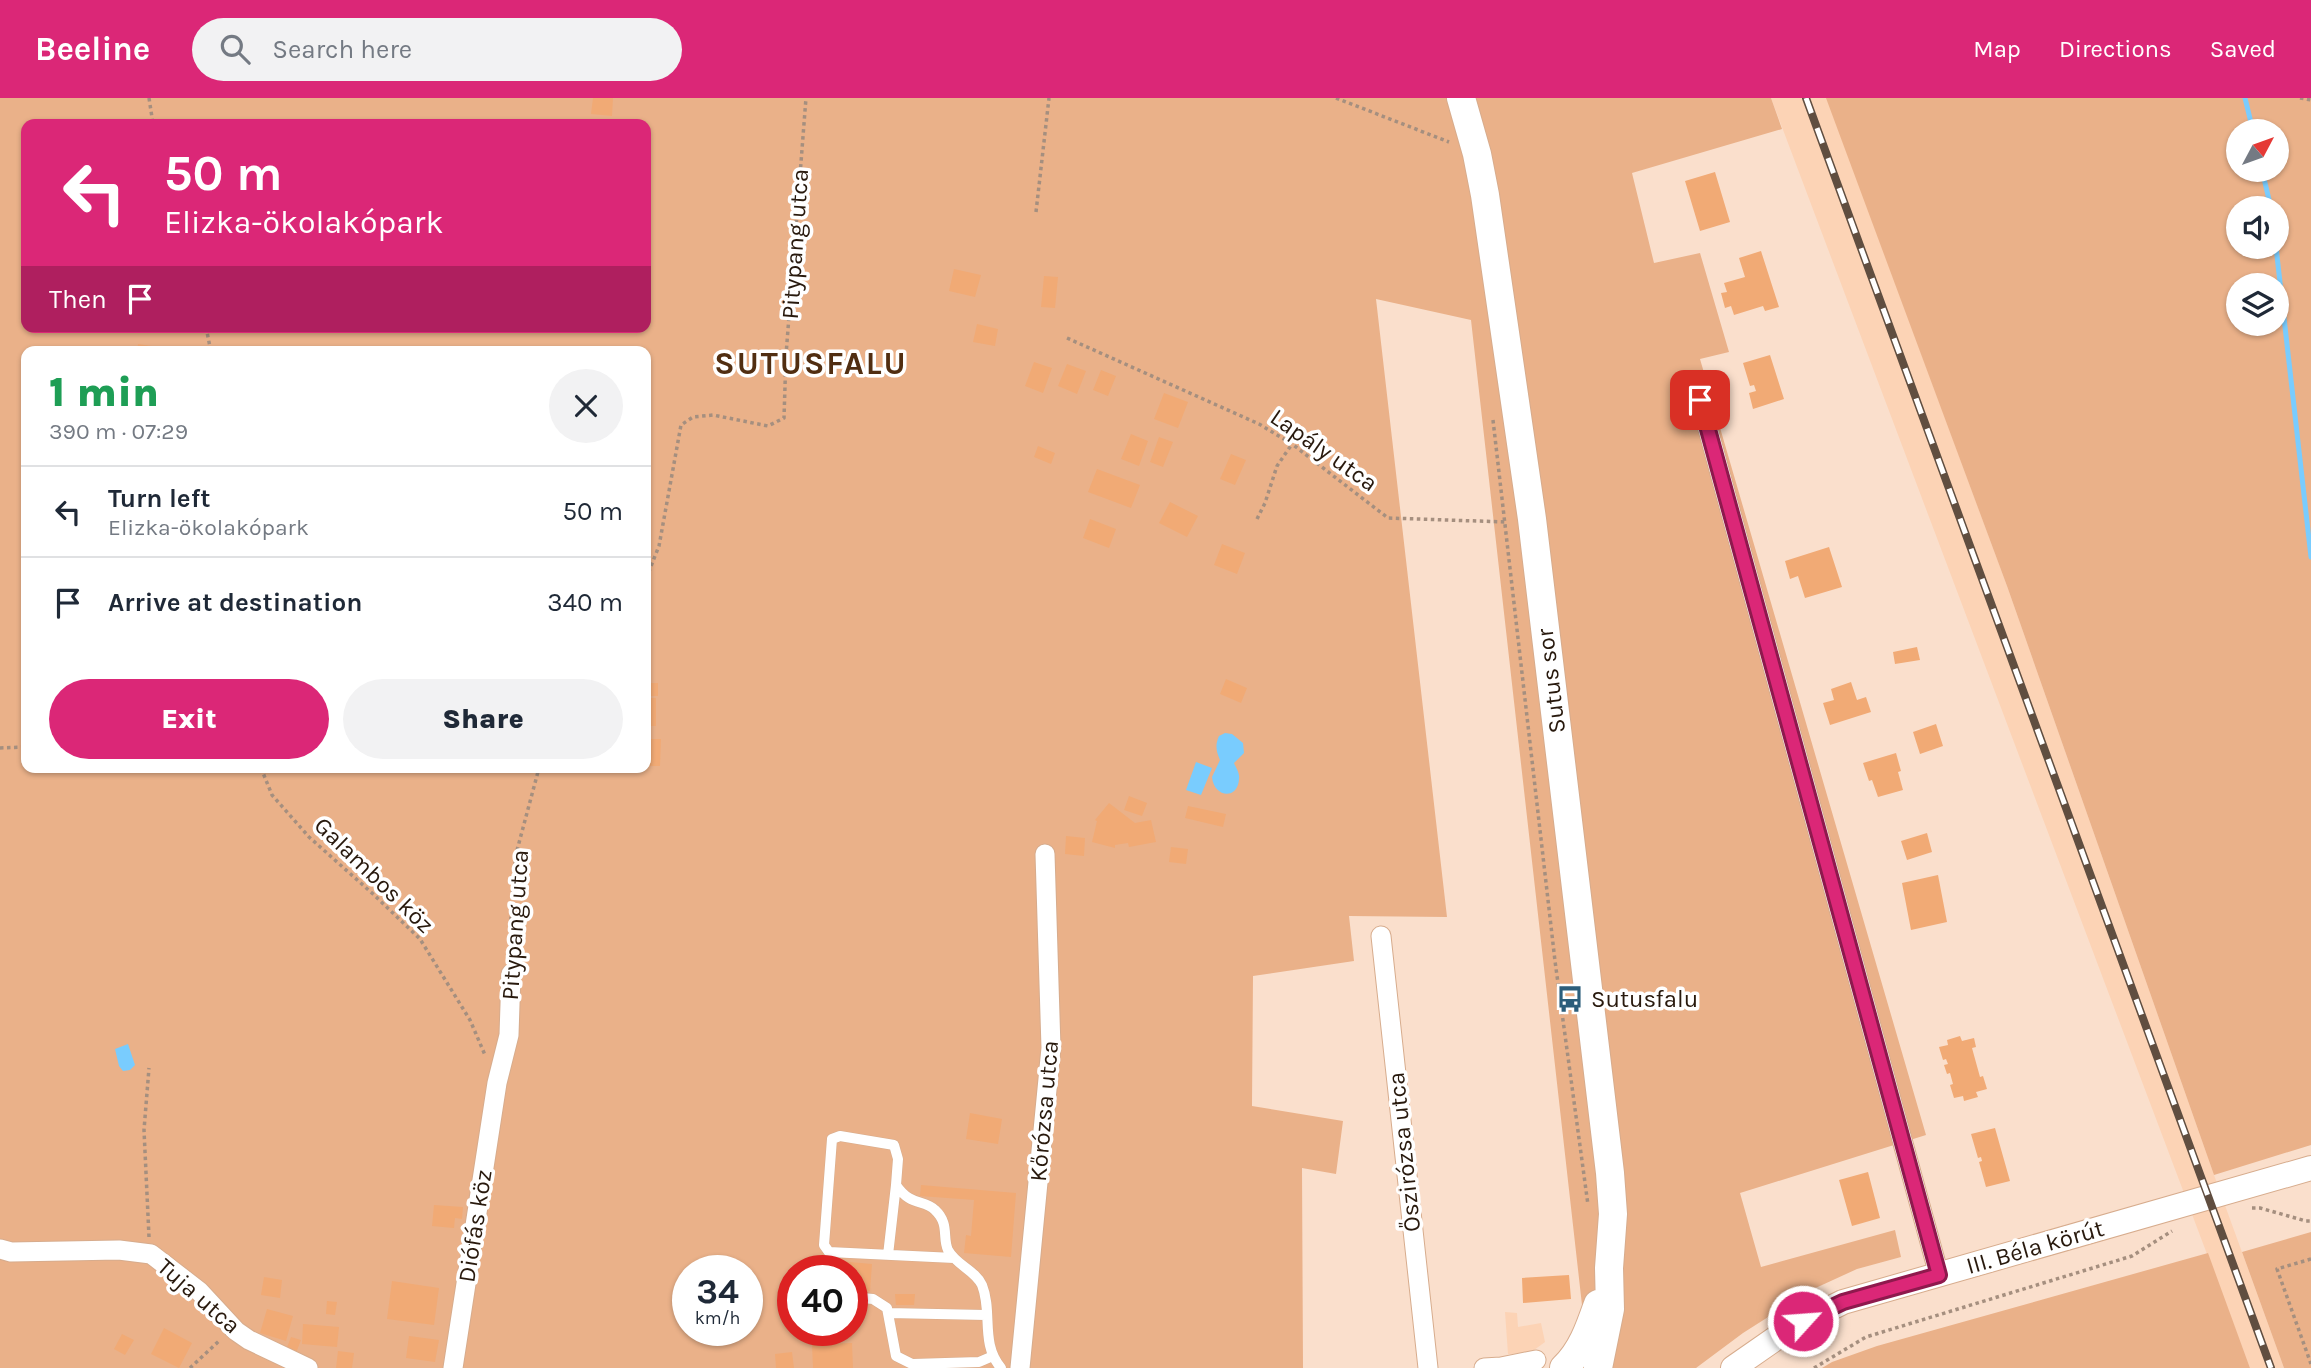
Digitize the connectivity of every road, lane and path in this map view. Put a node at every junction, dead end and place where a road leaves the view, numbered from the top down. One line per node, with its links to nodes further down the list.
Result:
1 (149, 98): 8 (path)
2 (806, 98): 17 (path, Pitypang utca)
3 (1049, 98): 10 (path)
4 (1336, 98): 9 (path)
5 (1461, 98): 9 (main road, Sutus sor)
6 (2300, 98): 7 (path)
7 (2311, 100)
8 (152, 119)
9 (1477, 154): 16 (main road, Sutus sor)
10 (1036, 212)
11 (1068, 338): 14 (path, Lapály utca)
12 (1700, 400): 39 (street)
13 (1492, 415): 16 (path)
14 (1293, 444): 15 (path); 16 (path, Lapály utca)
15 (1257, 519)
16 (1518, 520): 30 (path); 38 (main road, Sutus sor)
17 (651, 566)
18 (21, 747): 19 (path)
19 (0, 748)
20 (263, 773): 26 (path, Galambos köz)
21 (538, 773): 24 (path, Pitypang utca)
22 (1045, 854): 51 (street, Kőrózsa utca)
23 (1381, 936): 52 (street, Őszirózsa utca)
24 (512, 974): 26 (street, Pitypang utca)
25 (149, 1068): 34 (path)
26 (497, 1083): 49 (street, Diófás köz)
27 (2311, 1168): 39 (street, III. Béla körút)
28 (895, 1185): 35 (lane); 35 (lane); 36 (lane)
29 (2248, 1208): 31 (path)
30 (1590, 1217)
31 (2311, 1221)
32 (2180, 1225): 57 (path)
33 (0, 1249): 34 (street, Tuja utca)
34 (151, 1254): 43 (street, Tuja utca)
35 (888, 1255): 36 (lane)
36 (954, 1258): 42 (lane)
37 (2311, 1259): 46 (path)
38 (1609, 1268): 54 (main road); 55 (main road)
39 (1939, 1275): 56 (street, III. Béla körút)
40 (868, 1299): 41 (lane)
41 (888, 1312): 42 (lane); 44 (lane)
42 (986, 1315): 44 (lane)
43 (236, 1331): 47 (path); 48 (street, Tuja utca)
44 (993, 1356): 50 (lane)
45 (1536, 1360): 53 (street)
46 (2311, 1364)
47 (190, 1368)
48 (308, 1368)
49 (453, 1368)
50 (1001, 1368)
51 (1020, 1368)
52 (1428, 1368)
53 (1484, 1368)
54 (1564, 1368)
55 (1598, 1368)
56 (1733, 1368)
57 (1814, 1368)

